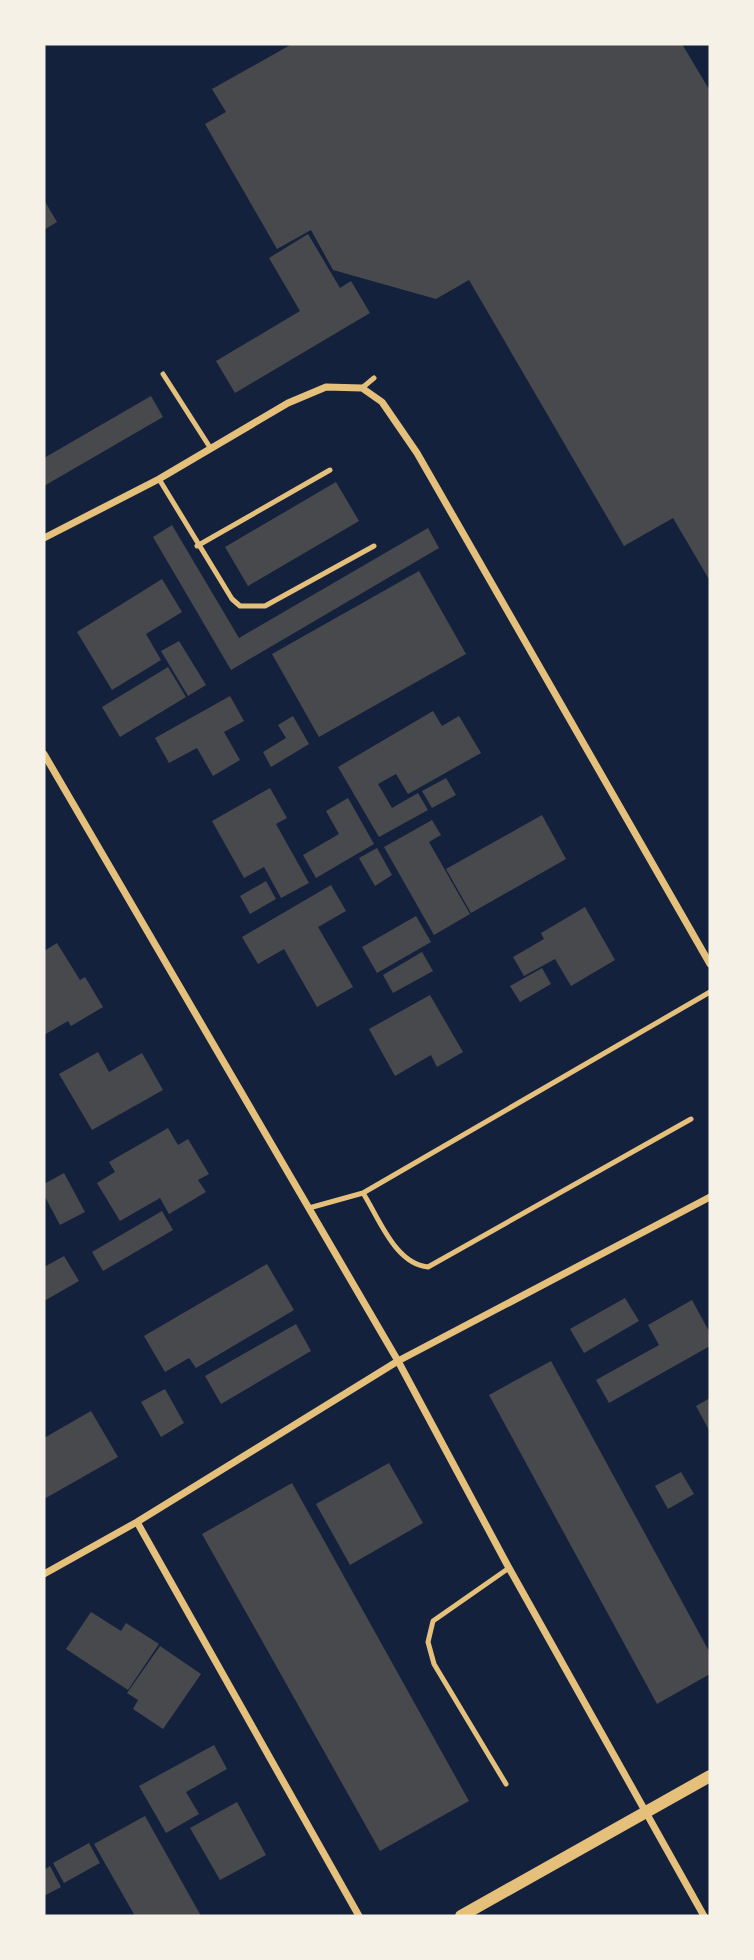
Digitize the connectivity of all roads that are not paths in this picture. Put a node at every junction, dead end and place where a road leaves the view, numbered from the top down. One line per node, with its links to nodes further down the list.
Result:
1 (163, 374): 4 (lane)
2 (374, 378): 3 (lane)
3 (362, 388): 4 (street); 11 (street)
4 (211, 449): 6 (street)
5 (330, 470): 8 (lane)
6 (159, 479): 7 (street); 8 (lane)
7 (44, 538)
8 (197, 546): 9 (lane)
9 (374, 547)
10 (44, 754): 16 (street)
11 (710, 964)
12 (710, 992): 14 (lane)
13 (691, 1119): 14 (lane)
14 (363, 1193): 16 (lane)
15 (710, 1197): 17 (street)
16 (309, 1208): 17 (street)
17 (398, 1361): 18 (street); 19 (street)
18 (137, 1522): 20 (street); 24 (street)
19 (509, 1568): 22 (lane); 23 (street)
20 (44, 1574)
21 (710, 1776): 23 (street)
22 (506, 1784)
23 (647, 1812): 25 (street); 26 (street)
24 (359, 1916)
25 (461, 1916)
26 (704, 1916)

